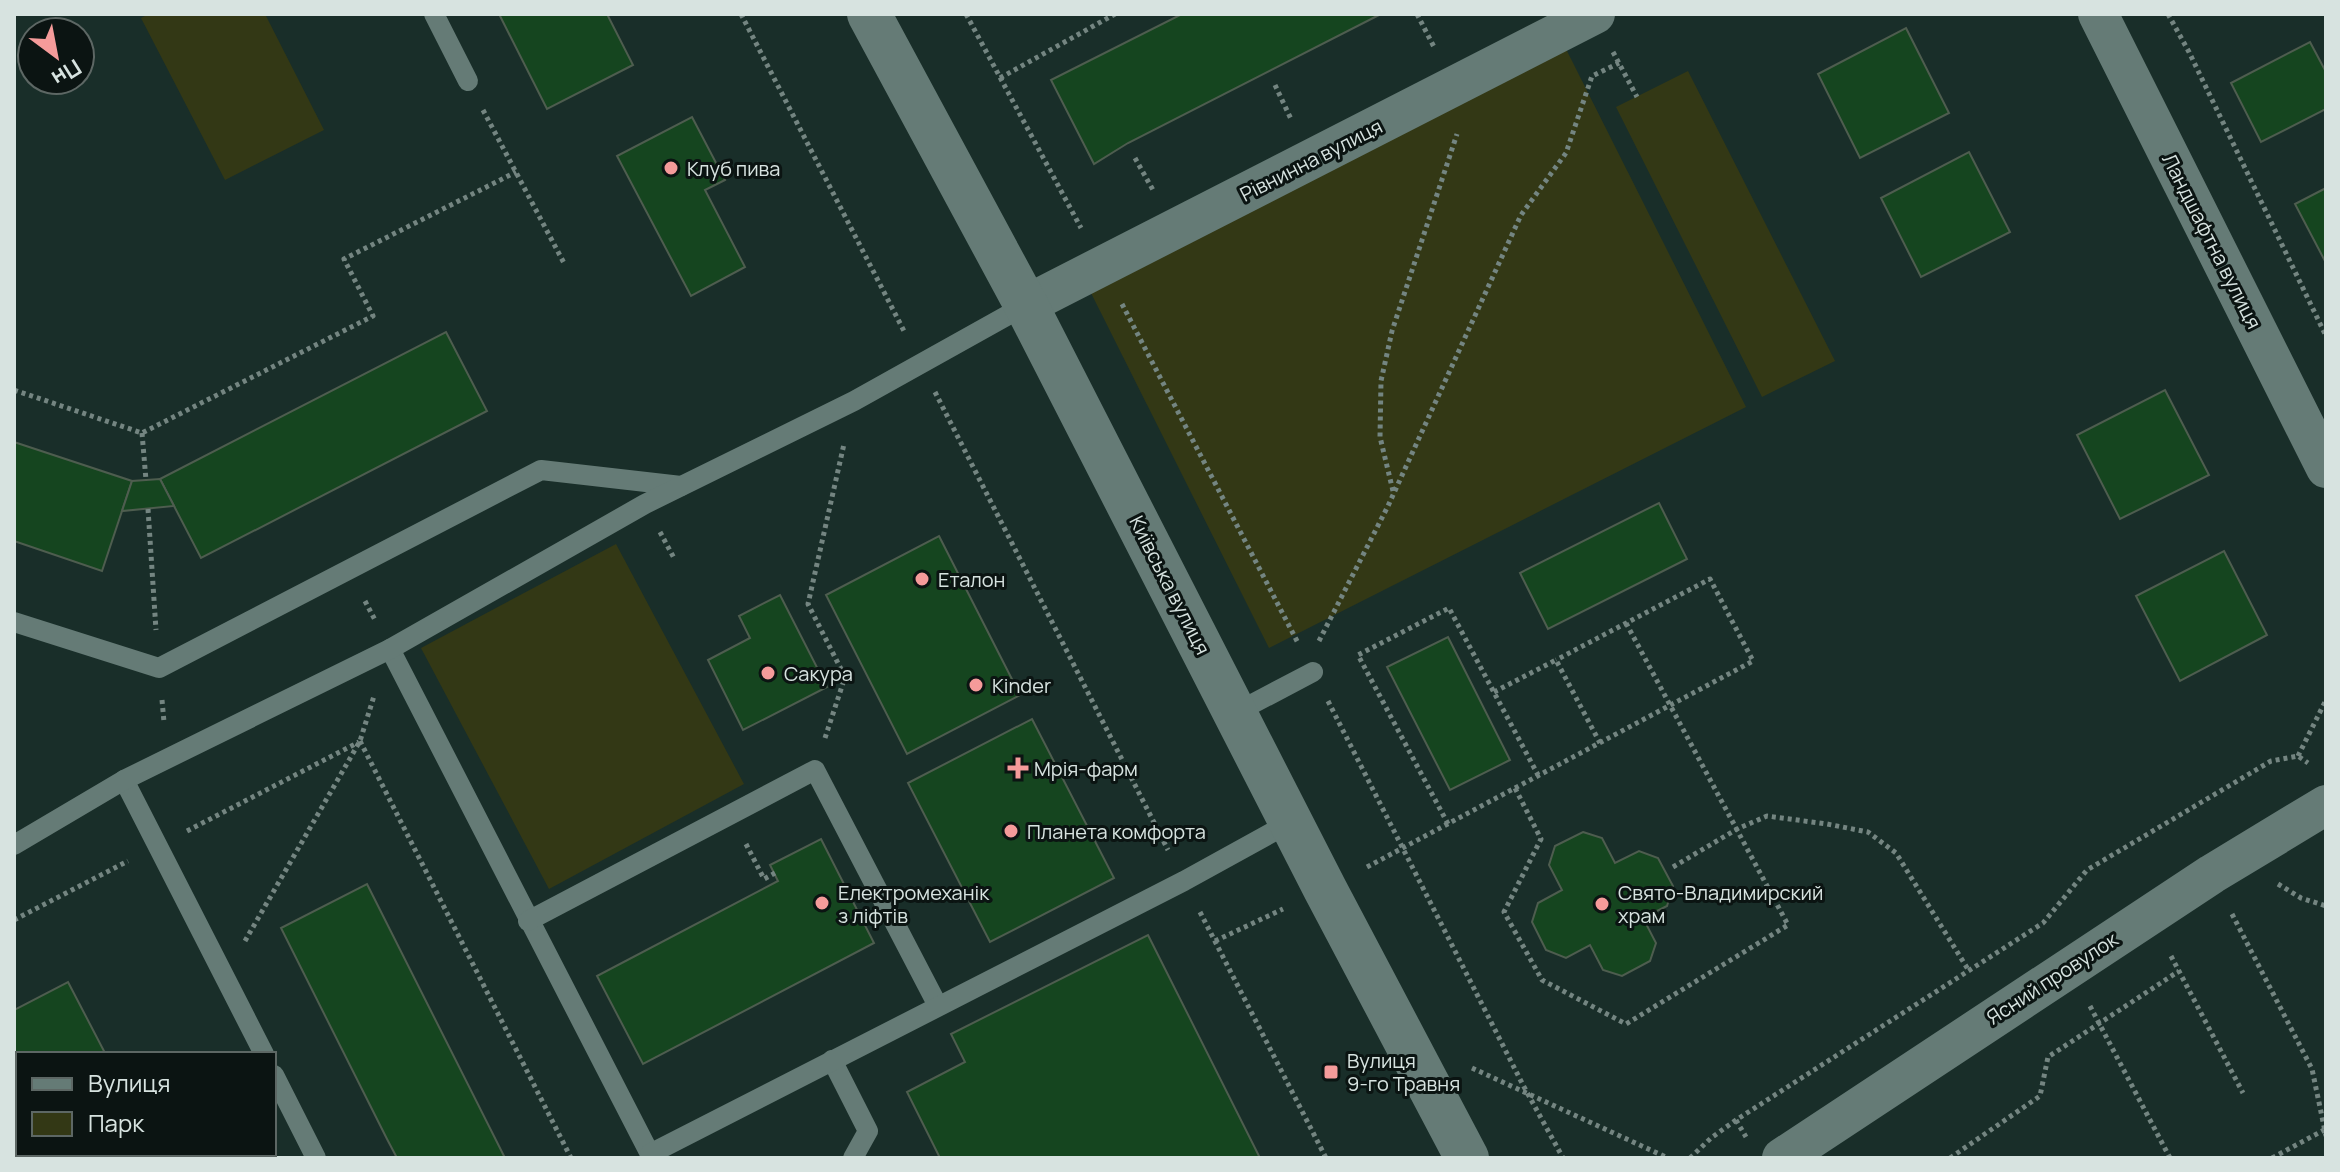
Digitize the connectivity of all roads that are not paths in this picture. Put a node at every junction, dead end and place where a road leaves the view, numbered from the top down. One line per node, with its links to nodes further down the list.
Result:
1 (434, 14): 5 (lane)
2 (869, 14): 6 (street, Київська вулиця)
3 (1595, 14): 6 (street, Рівнинна вулиця)
4 (2098, 14): 7 (street, Ландшафтна вулиця)
5 (468, 81)
6 (1026, 305): 8 (lane); 12 (street, Київська вулиця)
7 (2326, 468)
8 (681, 486): 9 (lane); 10 (lane)
9 (14, 622)
10 (390, 649): 13 (lane); 17 (lane)
11 (1311, 667): 12 (lane)
12 (1235, 713): 15 (street, Київська вулиця)
13 (124, 780): 16 (lane); 19 (lane)
14 (2321, 786): 26 (street, Ясний провулок)
15 (1291, 822): 18 (lane); 25 (street, Київська вулиця)
16 (14, 845)
17 (528, 921): 18 (lane); 22 (lane)
18 (938, 1006): 20 (lane)
19 (263, 1052)
20 (832, 1060): 22 (lane); 24 (lane)
21 (276, 1079): 23 (lane)
22 (651, 1156)
23 (316, 1158)
24 (853, 1158)
25 (1467, 1158)
26 (1782, 1158)

